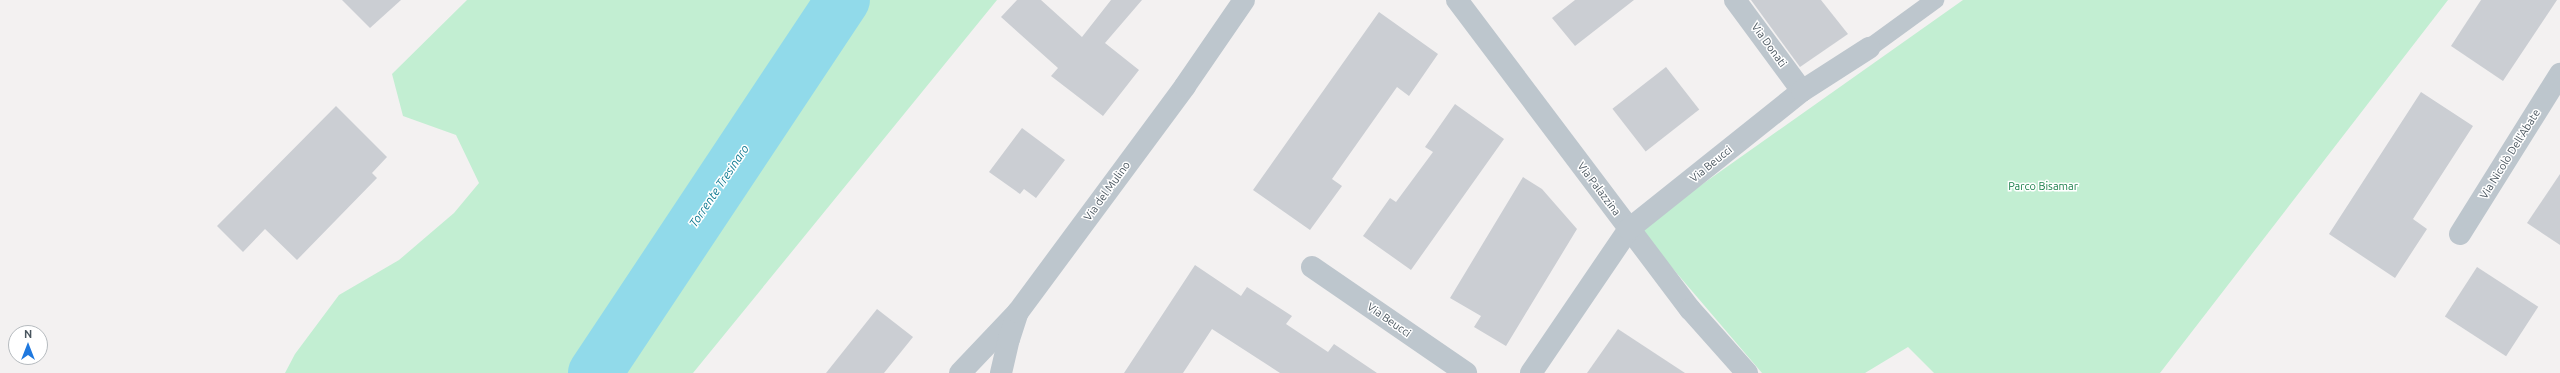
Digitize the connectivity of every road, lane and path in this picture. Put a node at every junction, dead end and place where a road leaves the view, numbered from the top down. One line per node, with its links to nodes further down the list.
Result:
1 (1244, 0): 11 (street, Via del Mulino)
2 (1457, 0): 8 (street, Via Palazzina)
3 (1735, 0): 7 (street, Via Donati)
4 (1935, 0): 5 (street, Via Beucci)
5 (1869, 48): 7 (street, Via Beucci)
6 (2560, 74): 9 (street, Via Nicolò Dell'Abate)
7 (1802, 91): 8 (street, Via Beucci)
8 (1629, 229): 15 (street, Via Beucci); 16 (street, Via Palazzina)
9 (2460, 234)
10 (1312, 266): 14 (street, Via Beucci)
11 (1018, 312): 12 (street, Via del Mulino); 13 (street)
12 (960, 373)
13 (1001, 373)
14 (1466, 373)
15 (1531, 373)
16 (1747, 373)

